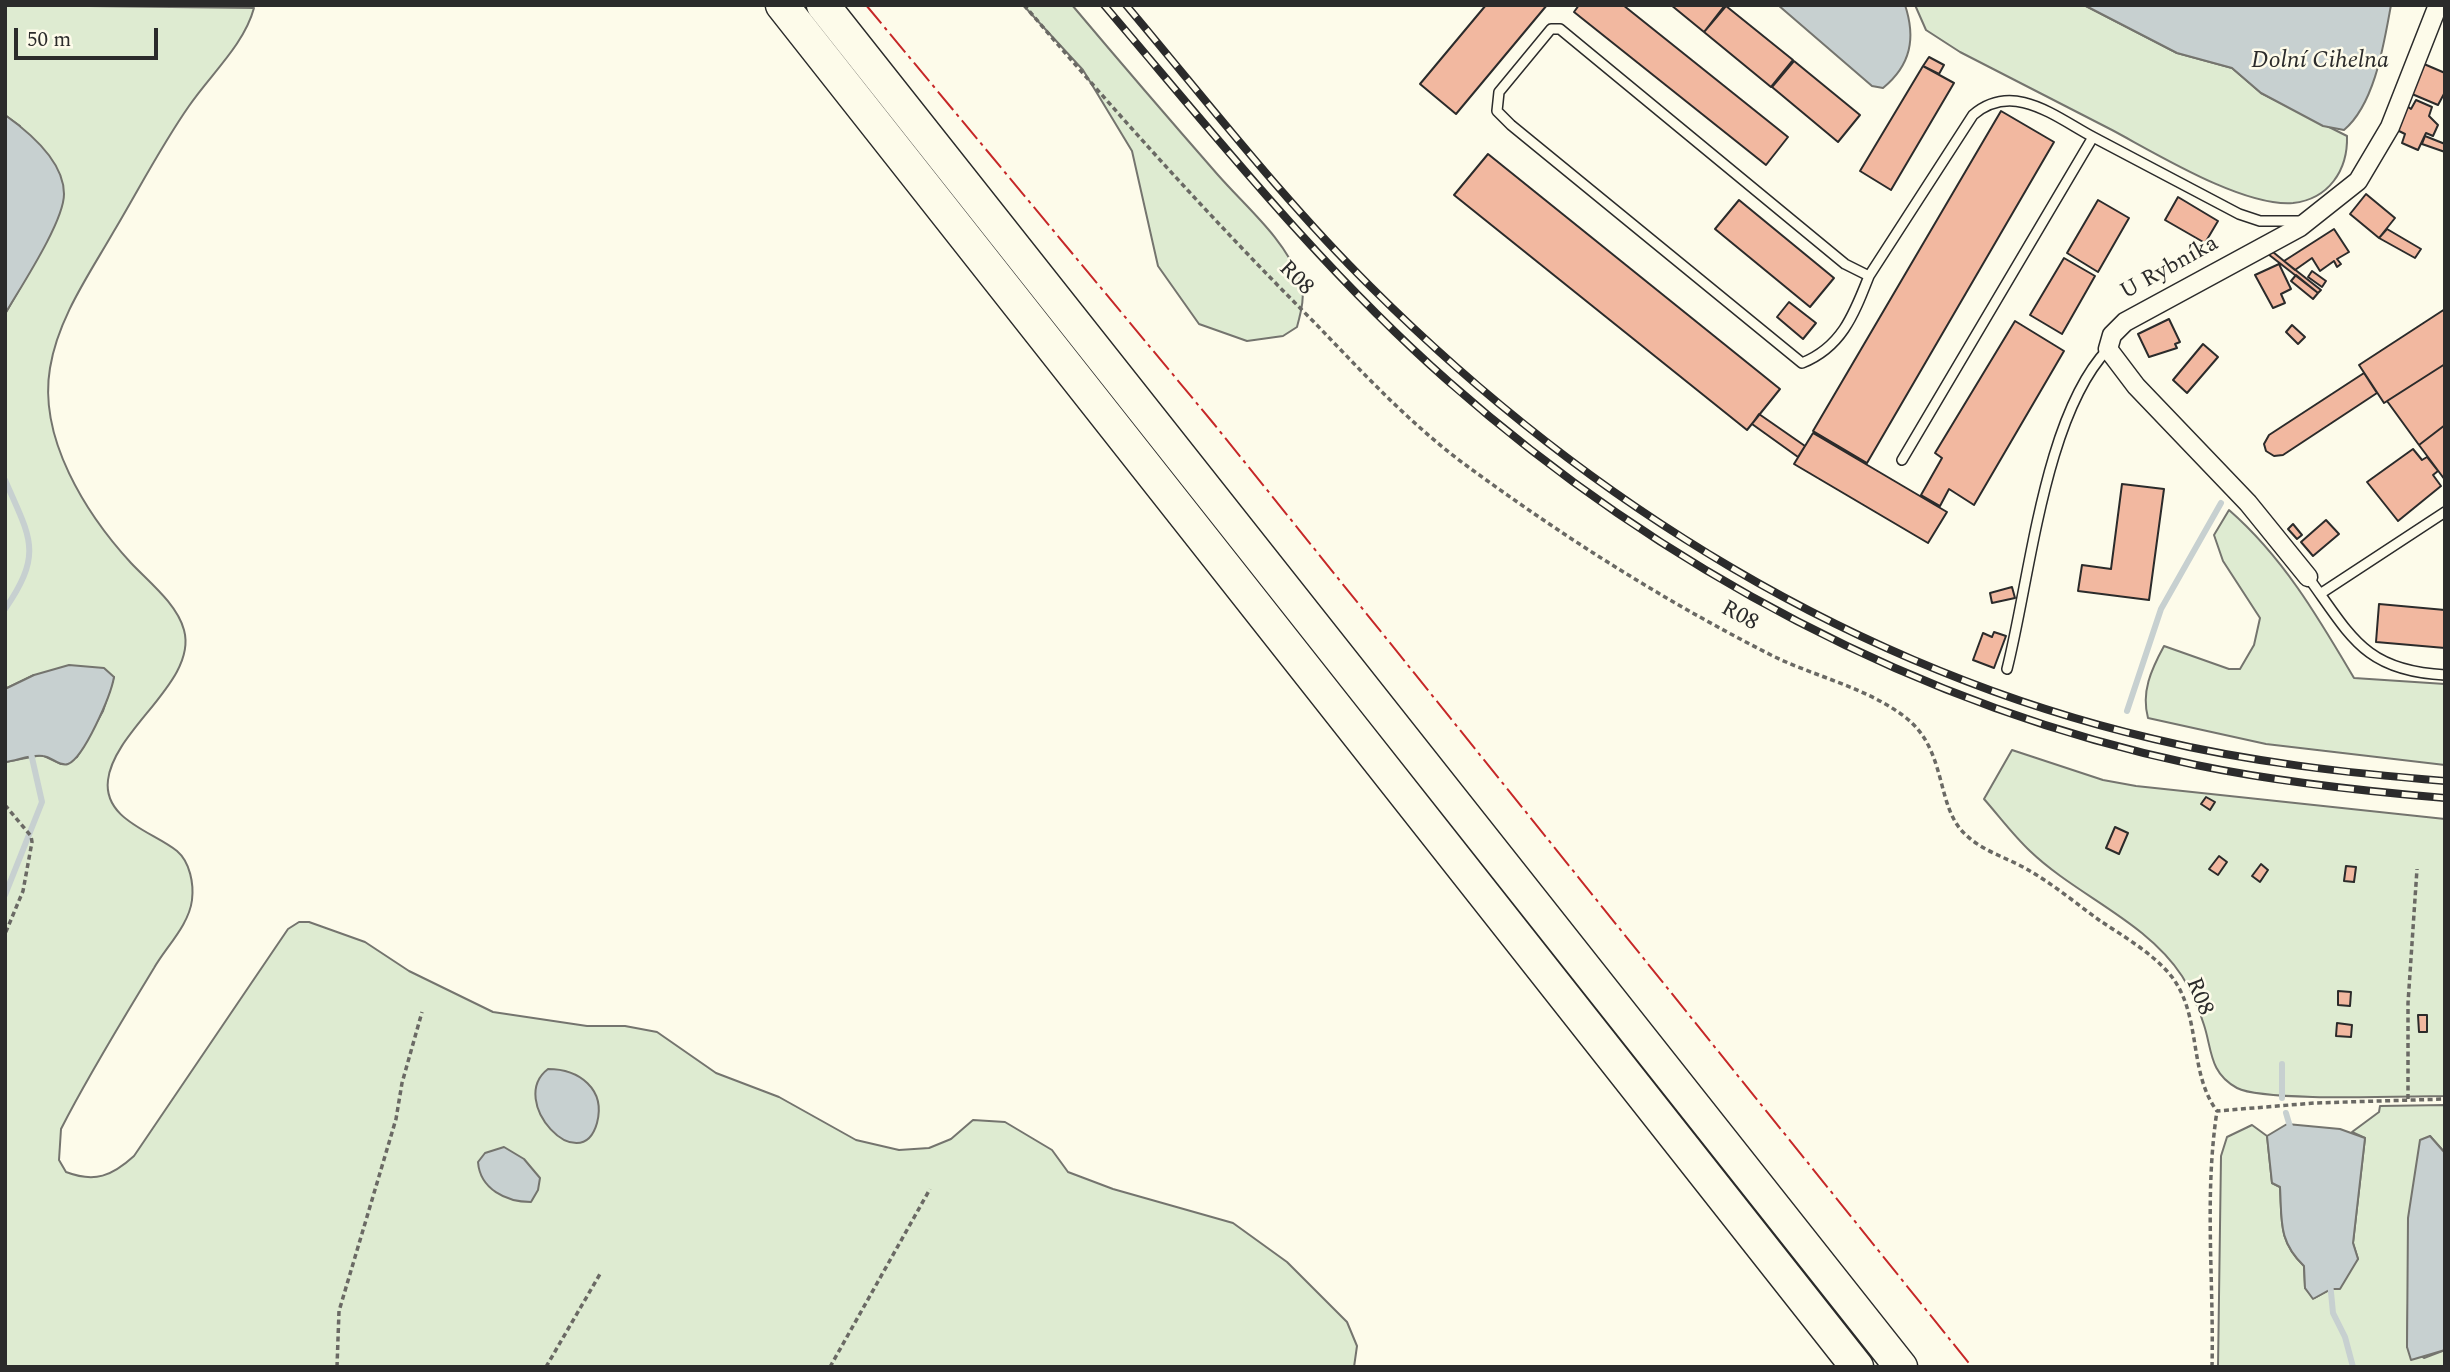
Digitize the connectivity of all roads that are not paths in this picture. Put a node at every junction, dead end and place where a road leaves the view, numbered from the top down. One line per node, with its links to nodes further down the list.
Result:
1 (782, 5): 14 (highway)
2 (823, 5): 15 (highway)
3 (2438, 5): 5 (street, U Rybníka)
4 (2093, 136): 5 (lane); 6 (lane); 8 (lane)
5 (2309, 220): 7 (street, U Rybníka)
6 (1869, 276): 6 (lane)
7 (2109, 349): 10 (street); 12 (lane)
8 (1902, 460)
9 (2445, 512): 11 (lane)
10 (2308, 577): 11 (lane)
11 (2320, 594): 13 (lane)
12 (2007, 669)
13 (2445, 675)
14 (1857, 1367)
15 (1901, 1367)

